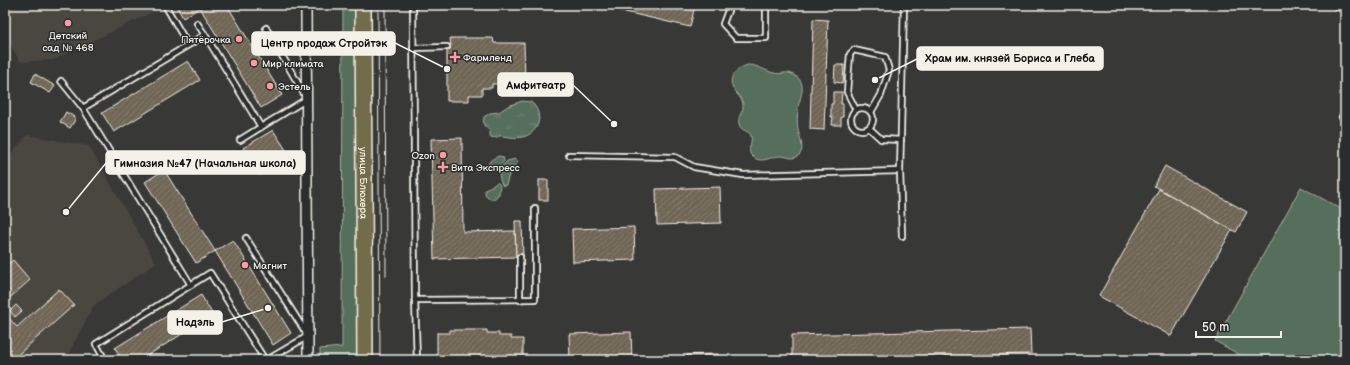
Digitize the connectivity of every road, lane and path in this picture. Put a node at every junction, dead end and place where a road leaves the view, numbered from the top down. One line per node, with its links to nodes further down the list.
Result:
1 (165, 5): 13 (lane)
2 (306, 5): 17 (street)
3 (363, 5): 40 (main road, улица Блюхера)
4 (413, 5): 15 (lane)
5 (730, 5): 6 (lane)
6 (766, 5)
7 (904, 5): 26 (lane)
8 (1338, 5): 9 (street)
9 (1345, 8)
10 (197, 23): 12 (lane)
11 (266, 28): 17 (lane)
12 (205, 35): 13 (lane); 23 (lane)
13 (188, 45): 18 (lane)
14 (447, 47): 15 (lane)
15 (413, 48): 34 (lane)
16 (61, 81): 18 (lane)
17 (307, 99): 23 (lane); 36 (street)
18 (83, 108): 33 (lane)
19 (856, 110): 20 (lane); 20 (lane); 24 (lane)
20 (871, 112): 24 (lane)
21 (1345, 113): 22 (lane)
22 (1345, 119)
23 (261, 127): 25 (lane)
24 (869, 128): 26 (lane)
25 (240, 140)
26 (901, 140): 28 (lane)
27 (569, 155): 28 (lane)
28 (900, 171): 30 (lane)
29 (535, 208): 35 (lane)
30 (902, 236)
31 (246, 238): 36 (lane)
32 (520, 257): 35 (lane)
33 (191, 284): 37 (lane); 38 (lane)
34 (415, 300): 35 (lane); 41 (lane)
35 (520, 300)
36 (308, 336): 38 (lane); 39 (street)
37 (105, 360)
38 (266, 360)
39 (308, 360)
40 (365, 360)
41 (417, 360)

